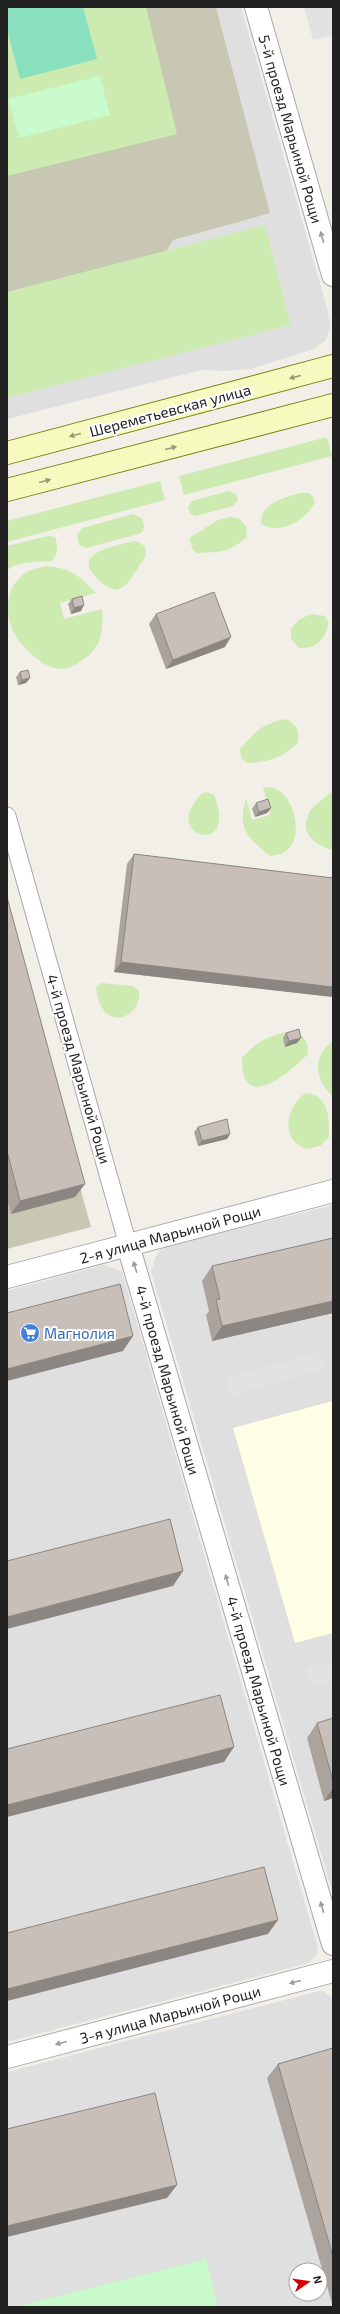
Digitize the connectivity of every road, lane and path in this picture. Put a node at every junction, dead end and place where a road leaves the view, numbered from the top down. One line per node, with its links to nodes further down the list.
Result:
1 (256, 7): 2 (street, 5-й проезд Марьиной Рощи, one-way to 1)
2 (333, 274)
3 (333, 366): 5 (main road, Шереметьевская улица, one-way to 5)
4 (333, 405): 6 (main road, one-way to 4)
5 (7, 453)
6 (7, 490)
7 (7, 816): 9 (street, 4-й проезд Марьиной Рощи)
8 (333, 1191): 9 (street, 2-я улица Марьиной Рощи)
9 (128, 1244): 10 (street, 2-я улица Марьиной Рощи); 11 (street, 4-й проезд Марьиной Рощи, one-way to 9)
10 (7, 1277)
11 (333, 1944)
12 (333, 1971): 13 (street, 3-я улица Марьиной Рощи, one-way to 13)
13 (7, 2057)

